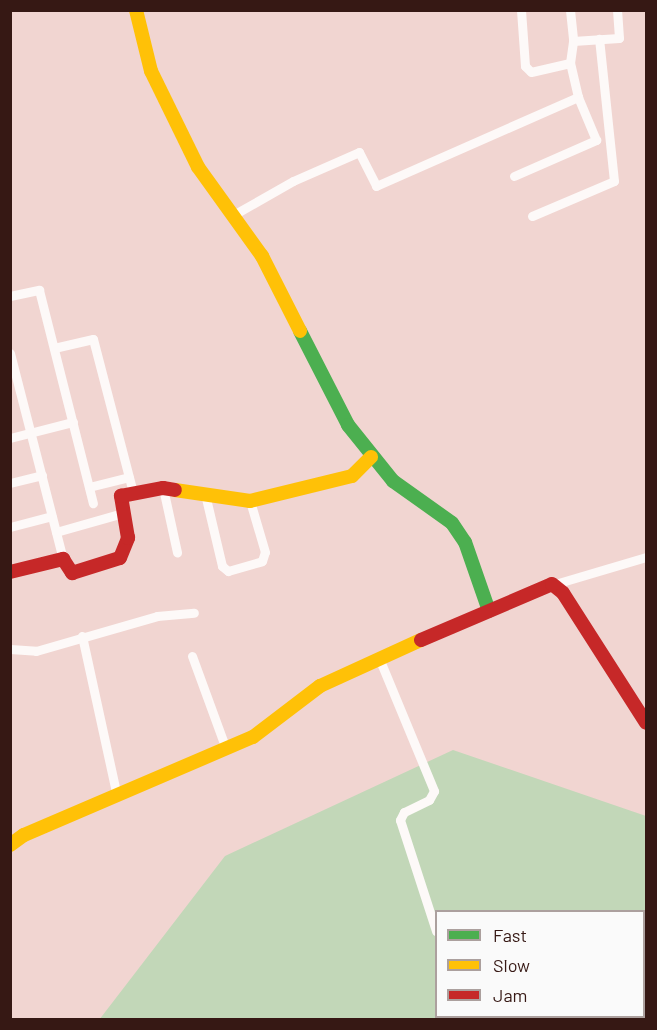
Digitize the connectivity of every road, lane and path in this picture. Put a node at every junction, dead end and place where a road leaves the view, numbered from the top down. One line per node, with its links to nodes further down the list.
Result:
1 (136, 10): 12 (street)
2 (521, 10): 7 (street)
3 (570, 10): 6 (street)
4 (617, 10): 5 (street)
5 (599, 39): 6 (street); 10 (street)
6 (573, 41): 7 (street)
7 (570, 63): 8 (street)
8 (578, 97): 9 (street); 12 (street)
9 (596, 140): 10 (street); 11 (street)
10 (612, 153): 13 (street)
11 (514, 176)
12 (235, 214): 22 (street)
13 (532, 216)
14 (10, 296): 15 (street)
15 (54, 348): 19 (street); 24 (street)
16 (10, 353): 17 (street)
17 (21, 392): 18 (street); 20 (street)
18 (10, 394)
19 (73, 422): 20 (street); 26 (street)
20 (31, 432): 21 (street); 23 (street)
21 (10, 438)
22 (371, 457): 30 (street); 41 (street)
23 (42, 475): 25 (street); 33 (street)
24 (129, 477): 26 (street); 28 (street)
25 (10, 483)
26 (89, 487): 31 (street)
27 (162, 488): 28 (street); 29 (street); 36 (street)
28 (133, 493): 32 (street)
29 (205, 494): 30 (street); 30 (street)
30 (250, 501)
31 (93, 503)
32 (123, 513): 35 (street); 38 (street)
33 (52, 516): 34 (street); 35 (street)
34 (10, 527)
35 (56, 532): 38 (street)
36 (177, 552)
37 (646, 557): 40 (street)
38 (63, 559): 39 (street)
39 (10, 572)
40 (555, 584): 41 (street); 47 (street)
41 (489, 611): 46 (street)
42 (194, 613): 43 (street)
43 (82, 636): 44 (street); 49 (street)
44 (10, 649)
45 (192, 656): 48 (street)
46 (379, 658): 48 (street); 51 (street)
47 (646, 723)
48 (226, 749): 49 (street)
49 (117, 796): 50 (street)
50 (10, 844)
51 (435, 927)

